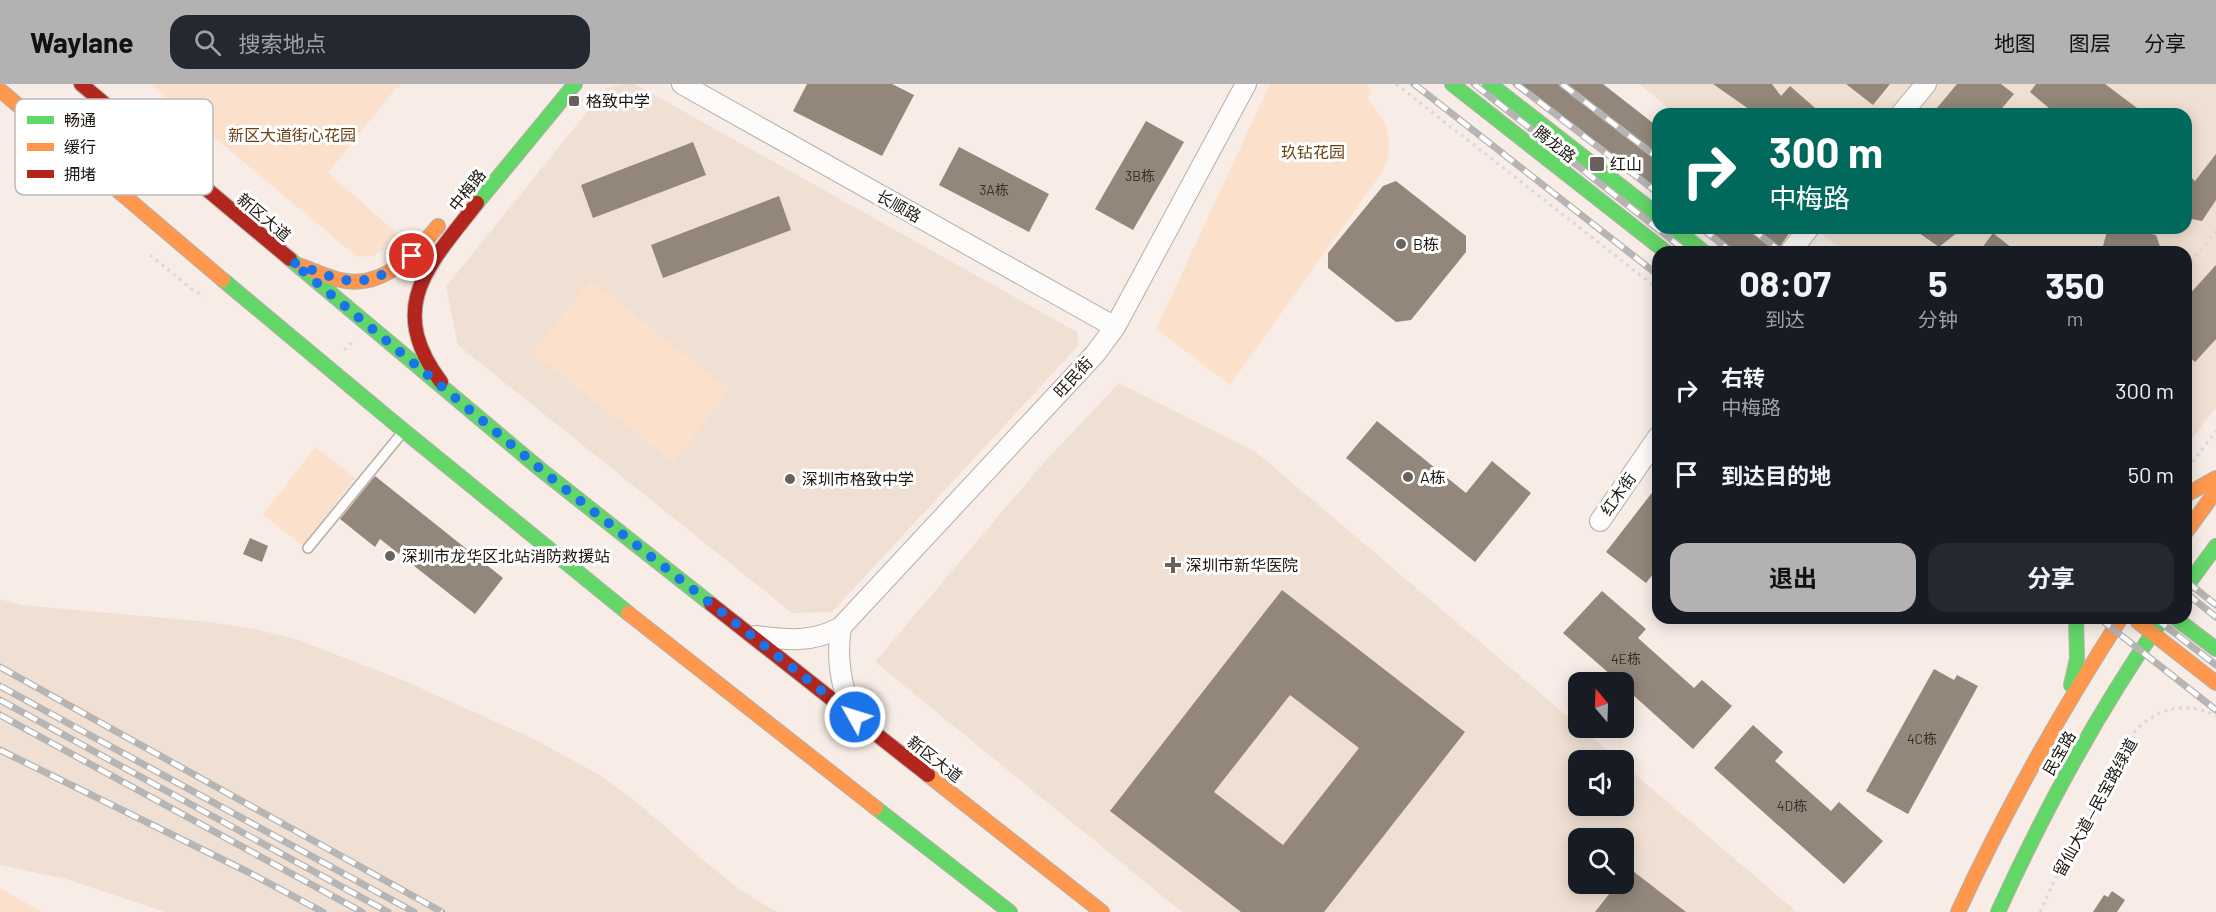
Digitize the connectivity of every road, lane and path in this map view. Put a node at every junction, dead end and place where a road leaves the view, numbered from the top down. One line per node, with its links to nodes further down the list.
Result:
1 (81, 84): 10 (main road, 新区大道)
2 (575, 84): 31 (main road, 中梅路)
3 (682, 84): 28 (street, 长顺路)
4 (1246, 84): 28 (street, 旺民街)
5 (1396, 84): 26 (path)
6 (1452, 84): 20 (main road, 腾龙路)
7 (1490, 84): 15 (main road, 腾龙路)
8 (1926, 84): 12 (street)
9 (0, 90): 11 (main road)
10 (105, 99)
11 (15, 103)
12 (1907, 108)
13 (213, 193): 25 (main road, 新区大道)
14 (124, 195): 32 (main road)
15 (1652, 210)
16 (445, 218): 25 (main road, 中梅路)
17 (2216, 231): 24 (path)
18 (1682, 234): 21 (main road)
19 (1804, 234): 22 (street)
20 (1658, 246)
21 (1696, 246)
22 (1795, 246)
23 (150, 255): 27 (path)
24 (2192, 261)
25 (292, 262): 31 (main road, 新区大道)
26 (1652, 284)
27 (194, 291)
28 (1115, 327): 49 (street, 旺民街)
29 (352, 342): 30 (path)
30 (344, 350)
31 (449, 393): 51 (main road, 新区大道)
32 (404, 431): 42 (lane); 58 (main road)
33 (2216, 431): 35 (path)
34 (1652, 446): 39 (street, 红木街)
35 (2192, 463)
36 (2216, 478): 38 (main road)
37 (2216, 491): 40 (main road)
38 (2192, 492)
39 (1599, 521)
40 (2192, 524)
41 (2216, 546): 43 (main road)
42 (308, 548)
43 (2192, 579)
44 (2076, 624): 54 (main road)
45 (2117, 624): 54 (main road, 民宝路)
46 (2140, 624): 50 (main road)
47 (2159, 624): 50 (main road, 民宝路)
48 (2183, 624): 52 (main road)
49 (841, 627): 51 (street); 55 (street)
50 (2152, 633): 53 (main road); 62 (main road, 民宝路)
51 (753, 636): 55 (main road, 新区大道)
52 (2216, 649)
53 (2216, 683)
54 (2065, 706): 57 (main road, 民宝路)
55 (855, 717): 59 (main road, 新区大道)
56 (2216, 717): 63 (path, 留仙大道—民宝路绿道)
57 (1968, 891): 60 (main road); 61 (main road, 民宝路)
58 (1010, 912)
59 (1102, 912)
60 (1950, 912)
61 (1958, 912)
62 (1998, 912)
63 (2040, 912)

